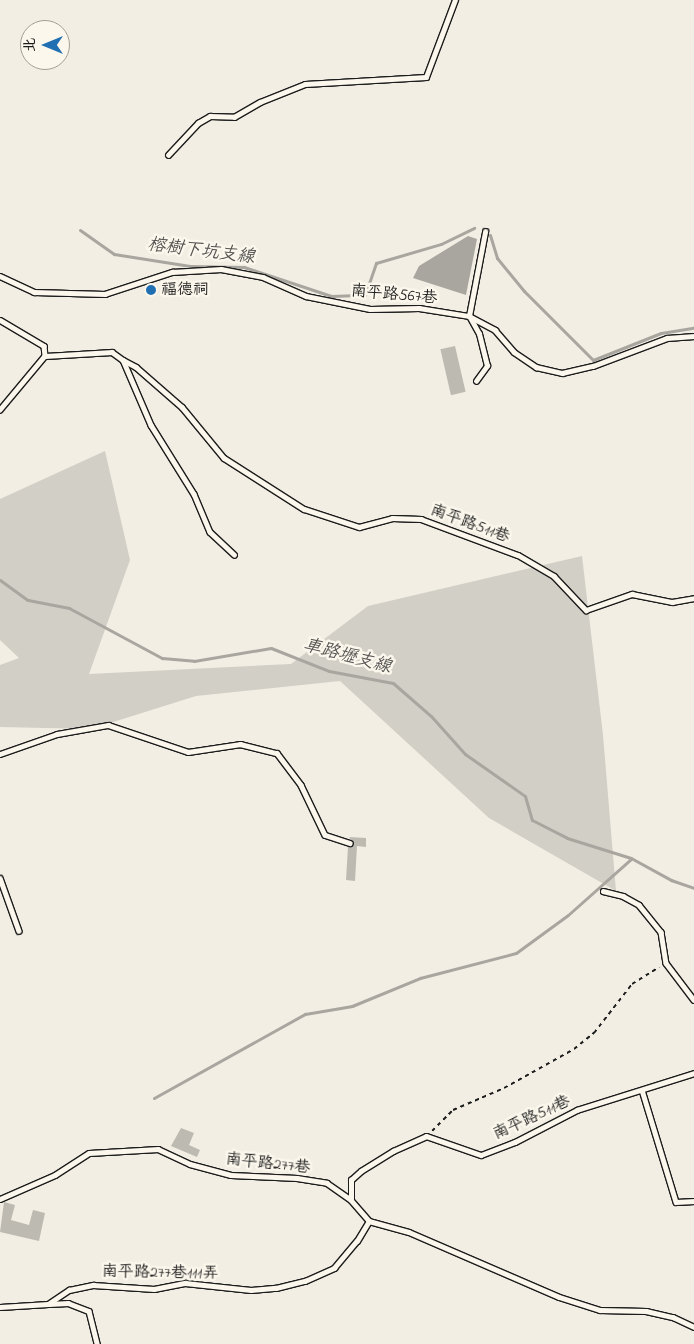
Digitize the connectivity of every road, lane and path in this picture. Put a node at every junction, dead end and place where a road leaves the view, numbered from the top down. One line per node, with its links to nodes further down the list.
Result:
1 (455, 0): 2 (lane)
2 (168, 155)
3 (485, 232): 5 (lane)
4 (0, 276): 5 (lane, 南平路567巷)
5 (469, 316): 7 (lane, 南平路567巷); 10 (lane)
6 (0, 320): 8 (lane)
7 (694, 336)
8 (45, 356): 9 (lane); 11 (lane)
9 (123, 360): 12 (lane); 13 (lane, 南平路511巷)
10 (476, 381)
11 (0, 410)
12 (234, 554)
13 (694, 598)
14 (0, 754): 15 (lane)
15 (350, 842)
16 (0, 878): 18 (lane)
17 (603, 891): 19 (lane)
18 (19, 931)
19 (666, 963): 20 (lane); 23 (path)
20 (694, 1000)
21 (694, 1073): 22 (lane, 南平路511巷)
22 (642, 1090): 23 (lane, 南平路511巷); 26 (lane)
23 (426, 1136): 25 (lane)
24 (0, 1199): 25 (lane, 南平路277巷)
25 (351, 1200): 27 (lane, 南平路277巷)
26 (694, 1201)
27 (369, 1221): 28 (lane, 南平路277巷111弄); 30 (lane)
28 (48, 1304): 29 (lane); 31 (lane)
29 (0, 1306)
30 (694, 1327)
31 (96, 1344)

